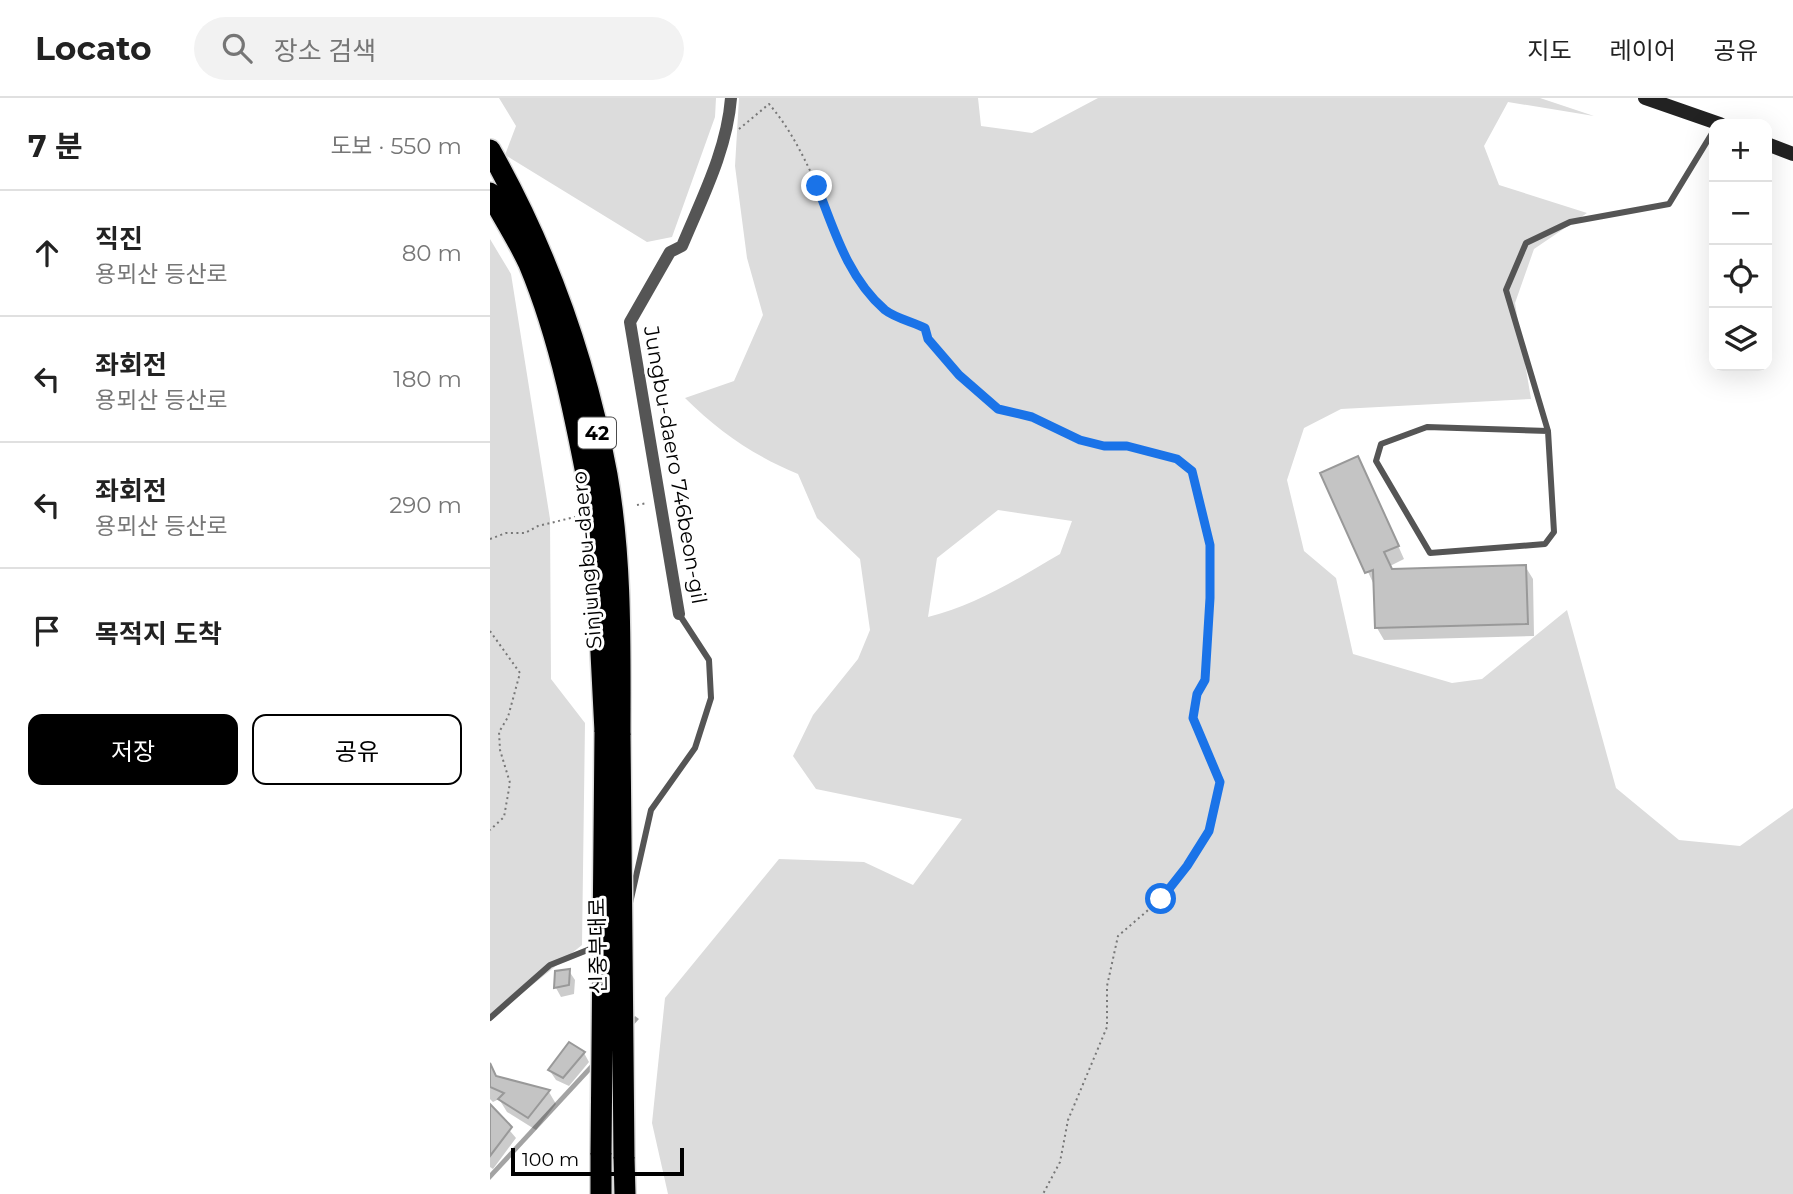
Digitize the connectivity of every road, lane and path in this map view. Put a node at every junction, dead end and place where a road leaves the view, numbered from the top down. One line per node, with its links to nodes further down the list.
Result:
1 (731, 98): 4 (street, Jungbu-daero 746beon-gil)
2 (1645, 98): 3 (main road)
3 (1709, 120)
4 (724, 135): 13 (street, Jungbu-daero 746beon-gil); 20 (path)
5 (1709, 138): 10 (lane)
6 (1772, 146): 8 (main road)
7 (490, 150): 15 (highway, Sinjungbu-daero / 42)
8 (1793, 154)
9 (490, 193): 15 (highway, Sinjungbu-daero / 42)
10 (1548, 431): 10 (lane)
11 (575, 517): 12 (path)
12 (490, 539)
13 (679, 614): 17 (lane, Jungbu-daero 746beon-gil)
14 (490, 631): 16 (path)
15 (613, 734): 18 (highway, 신중부대로 / 42, bridge); 19 (highway, 신중부대로 / 42, bridge)
16 (490, 830)
17 (490, 1018)
18 (601, 1194)
19 (625, 1194)
20 (1044, 1194)

